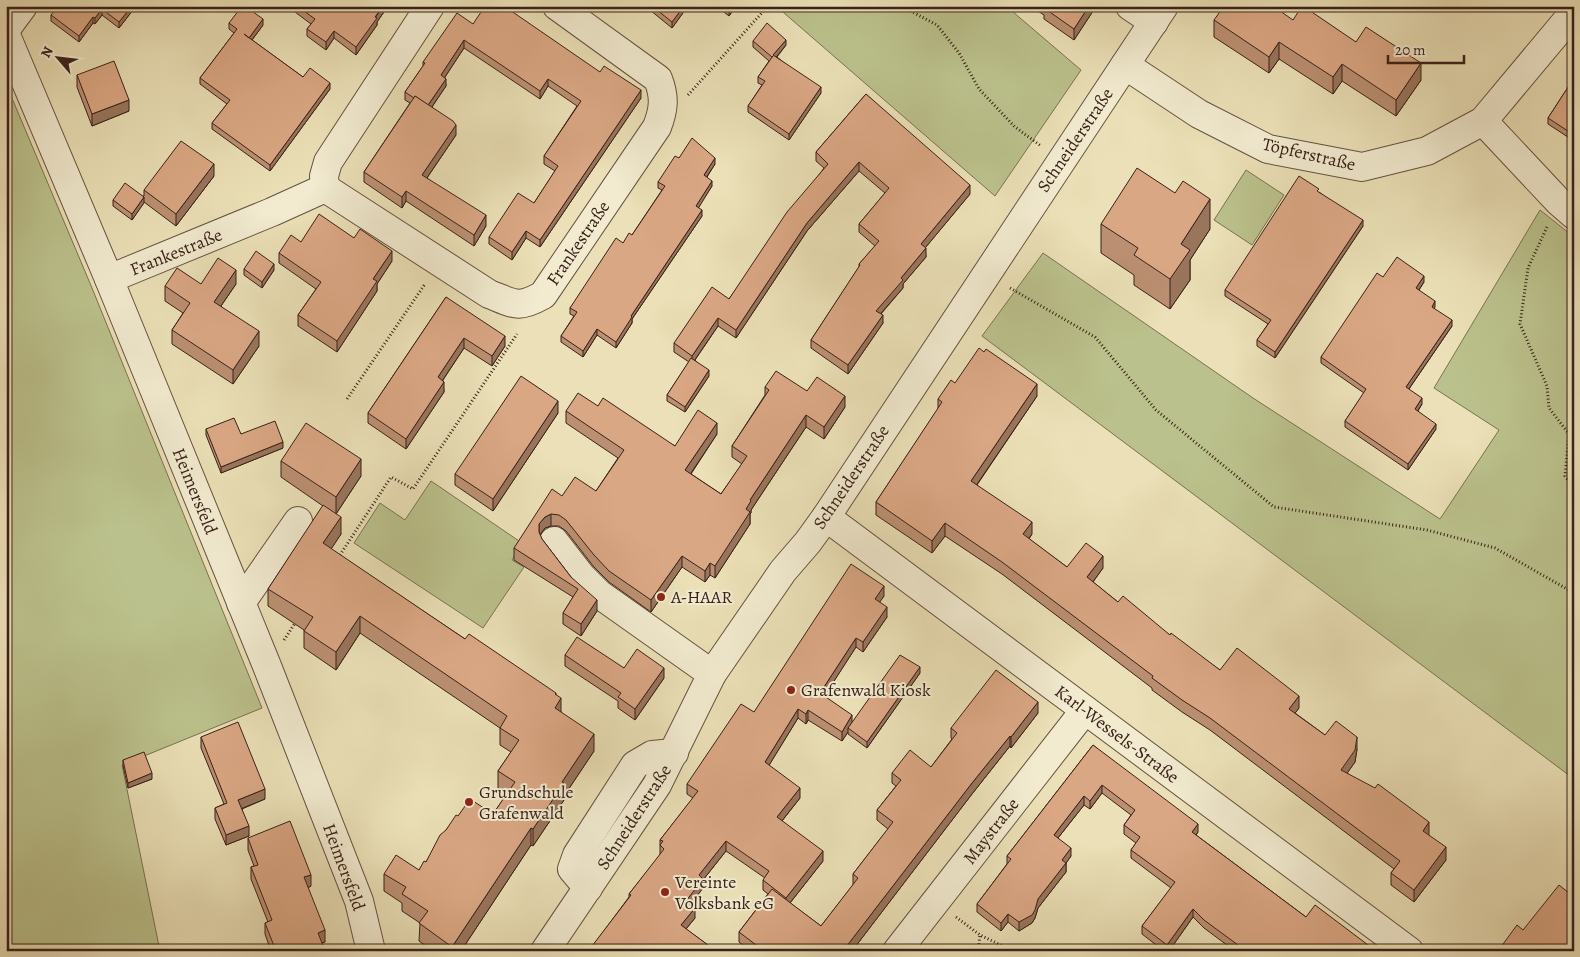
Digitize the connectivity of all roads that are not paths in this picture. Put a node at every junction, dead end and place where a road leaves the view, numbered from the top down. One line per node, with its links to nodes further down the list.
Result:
1 (23, 6): 7 (street)
2 (430, 6): 11 (street)
3 (557, 6): 11 (street, Frankestraße)
4 (1130, 6): 6 (street)
5 (1574, 12): 10 (street, Töpferstraße)
6 (1159, 14): 9 (street, Schneiderstraße)
7 (6, 29)
8 (6, 35): 13 (street, Heimersfeld)
9 (1125, 65): 10 (street, Töpferstraße); 14 (street, Schneiderstraße)
10 (1483, 121): 12 (street)
11 (325, 188): 13 (street, Frankestraße)
12 (1566, 209)
13 (109, 279): 17 (street, Heimersfeld)
14 (826, 517): 18 (street, Schneiderstraße); 19 (street, Karl-Wessels-Straße)
15 (298, 522): 17 (street)
16 (554, 541): 18 (street)
17 (241, 603): 20 (street, Heimersfeld)
18 (712, 674): 21 (street, Schneiderstraße)
19 (1085, 710): 22 (street, Maystraße); 23 (street, Karl-Wessels-Straße)
20 (371, 951)
21 (545, 951)
22 (896, 951)
23 (1409, 951)

